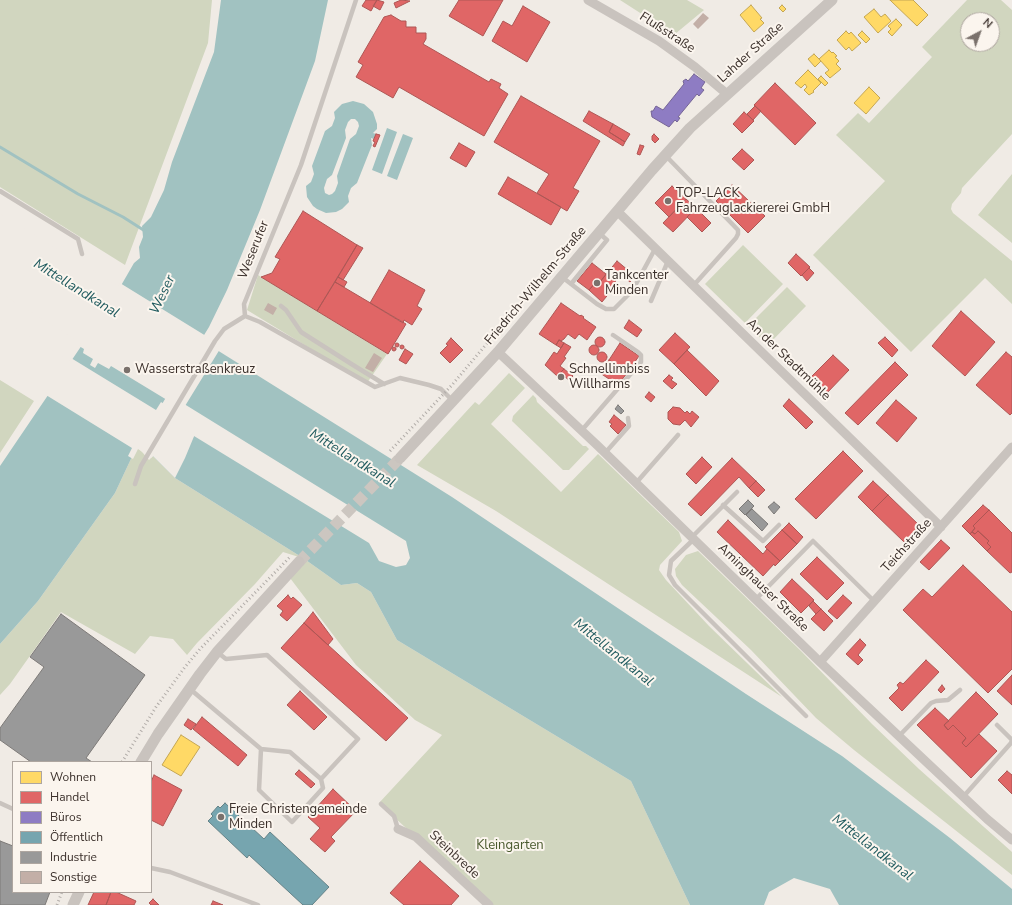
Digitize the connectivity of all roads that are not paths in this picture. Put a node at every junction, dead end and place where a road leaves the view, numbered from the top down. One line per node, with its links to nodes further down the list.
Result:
1 (356, 0): 18 (lane, Weserufer)
2 (588, 0): 4 (street, Flußstraße)
3 (832, 0): 4 (street, Lahder Straße)
4 (727, 94): 5 (street, Lahder Straße)
5 (690, 128): 6 (street, Friedrich-Wilhelm-Straße)
6 (665, 155): 8 (street, Friedrich-Wilhelm-Straße); 15 (lane)
7 (0, 191): 11 (lane)
8 (617, 211): 9 (street, Friedrich-Wilhelm-Straße); 10 (street, An der Stadtmühle)
9 (598, 233): 13 (street, Friedrich-Wilhelm-Straße); 14 (lane)
10 (655, 249): 12 (street, An der Stadtmühle); 14 (lane)
11 (82, 254)
12 (668, 261): 15 (street, An der Stadtmühle); 16 (lane)
13 (562, 277): 14 (lane); 20 (street, Friedrich-Wilhelm-Straße)
14 (571, 284)
15 (693, 286): 34 (street, An der Stadtmühle)
16 (652, 301)
17 (280, 306): 21 (lane)
18 (245, 316): 21 (lane); 30 (lane)
19 (613, 334): 24 (lane)
20 (498, 352): 22 (street, Friedrich-Wilhelm-Straße); 24 (street, Aminghauser Straße)
21 (384, 384): 22 (lane)
22 (453, 401): 28 (street, Friedrich-Wilhelm-Straße)
23 (628, 418): 27 (lane)
24 (582, 430): 27 (street, Aminghauser Straße)
25 (678, 435): 29 (lane)
26 (1012, 447): 34 (street, Teichstraße)
27 (605, 453): 29 (street, Aminghauser Straße)
28 (400, 458)
29 (636, 483): 35 (street, Aminghauser Straße)
30 (135, 484)
31 (737, 492): 32 (lane)
32 (723, 505): 33 (lane); 35 (lane)
33 (779, 525)
34 (941, 527): 38 (street, Teichstraße)
35 (693, 538): 37 (street, Aminghauser Straße); 43 (lane)
36 (299, 562): 39 (street)
37 (756, 599): 38 (lane); 40 (street, Aminghauser Straße)
38 (874, 601): 40 (street, Teichstraße)
39 (217, 652): 41 (street); 48 (lane)
40 (820, 662): 45 (street, Aminghauser Straße)
41 (189, 688): 46 (lane); 47 (street)
42 (960, 690): 45 (lane)
43 (806, 716)
44 (998, 725): 49 (lane)
45 (899, 736): 49 (street, Aminghauser Straße)
46 (261, 749): 48 (lane); 48 (lane)
47 (142, 761)
48 (321, 779)
49 (963, 797): 54 (street, Aminghauser Straße)
50 (0, 803): 52 (lane)
51 (381, 804): 53 (lane)
52 (12, 809)
53 (398, 829): 59 (street, Steinbrede)
54 (1012, 840)
55 (152, 868): 58 (lane)
56 (79, 893): 57 (street)
57 (73, 905)
58 (258, 905)
59 (489, 905)

